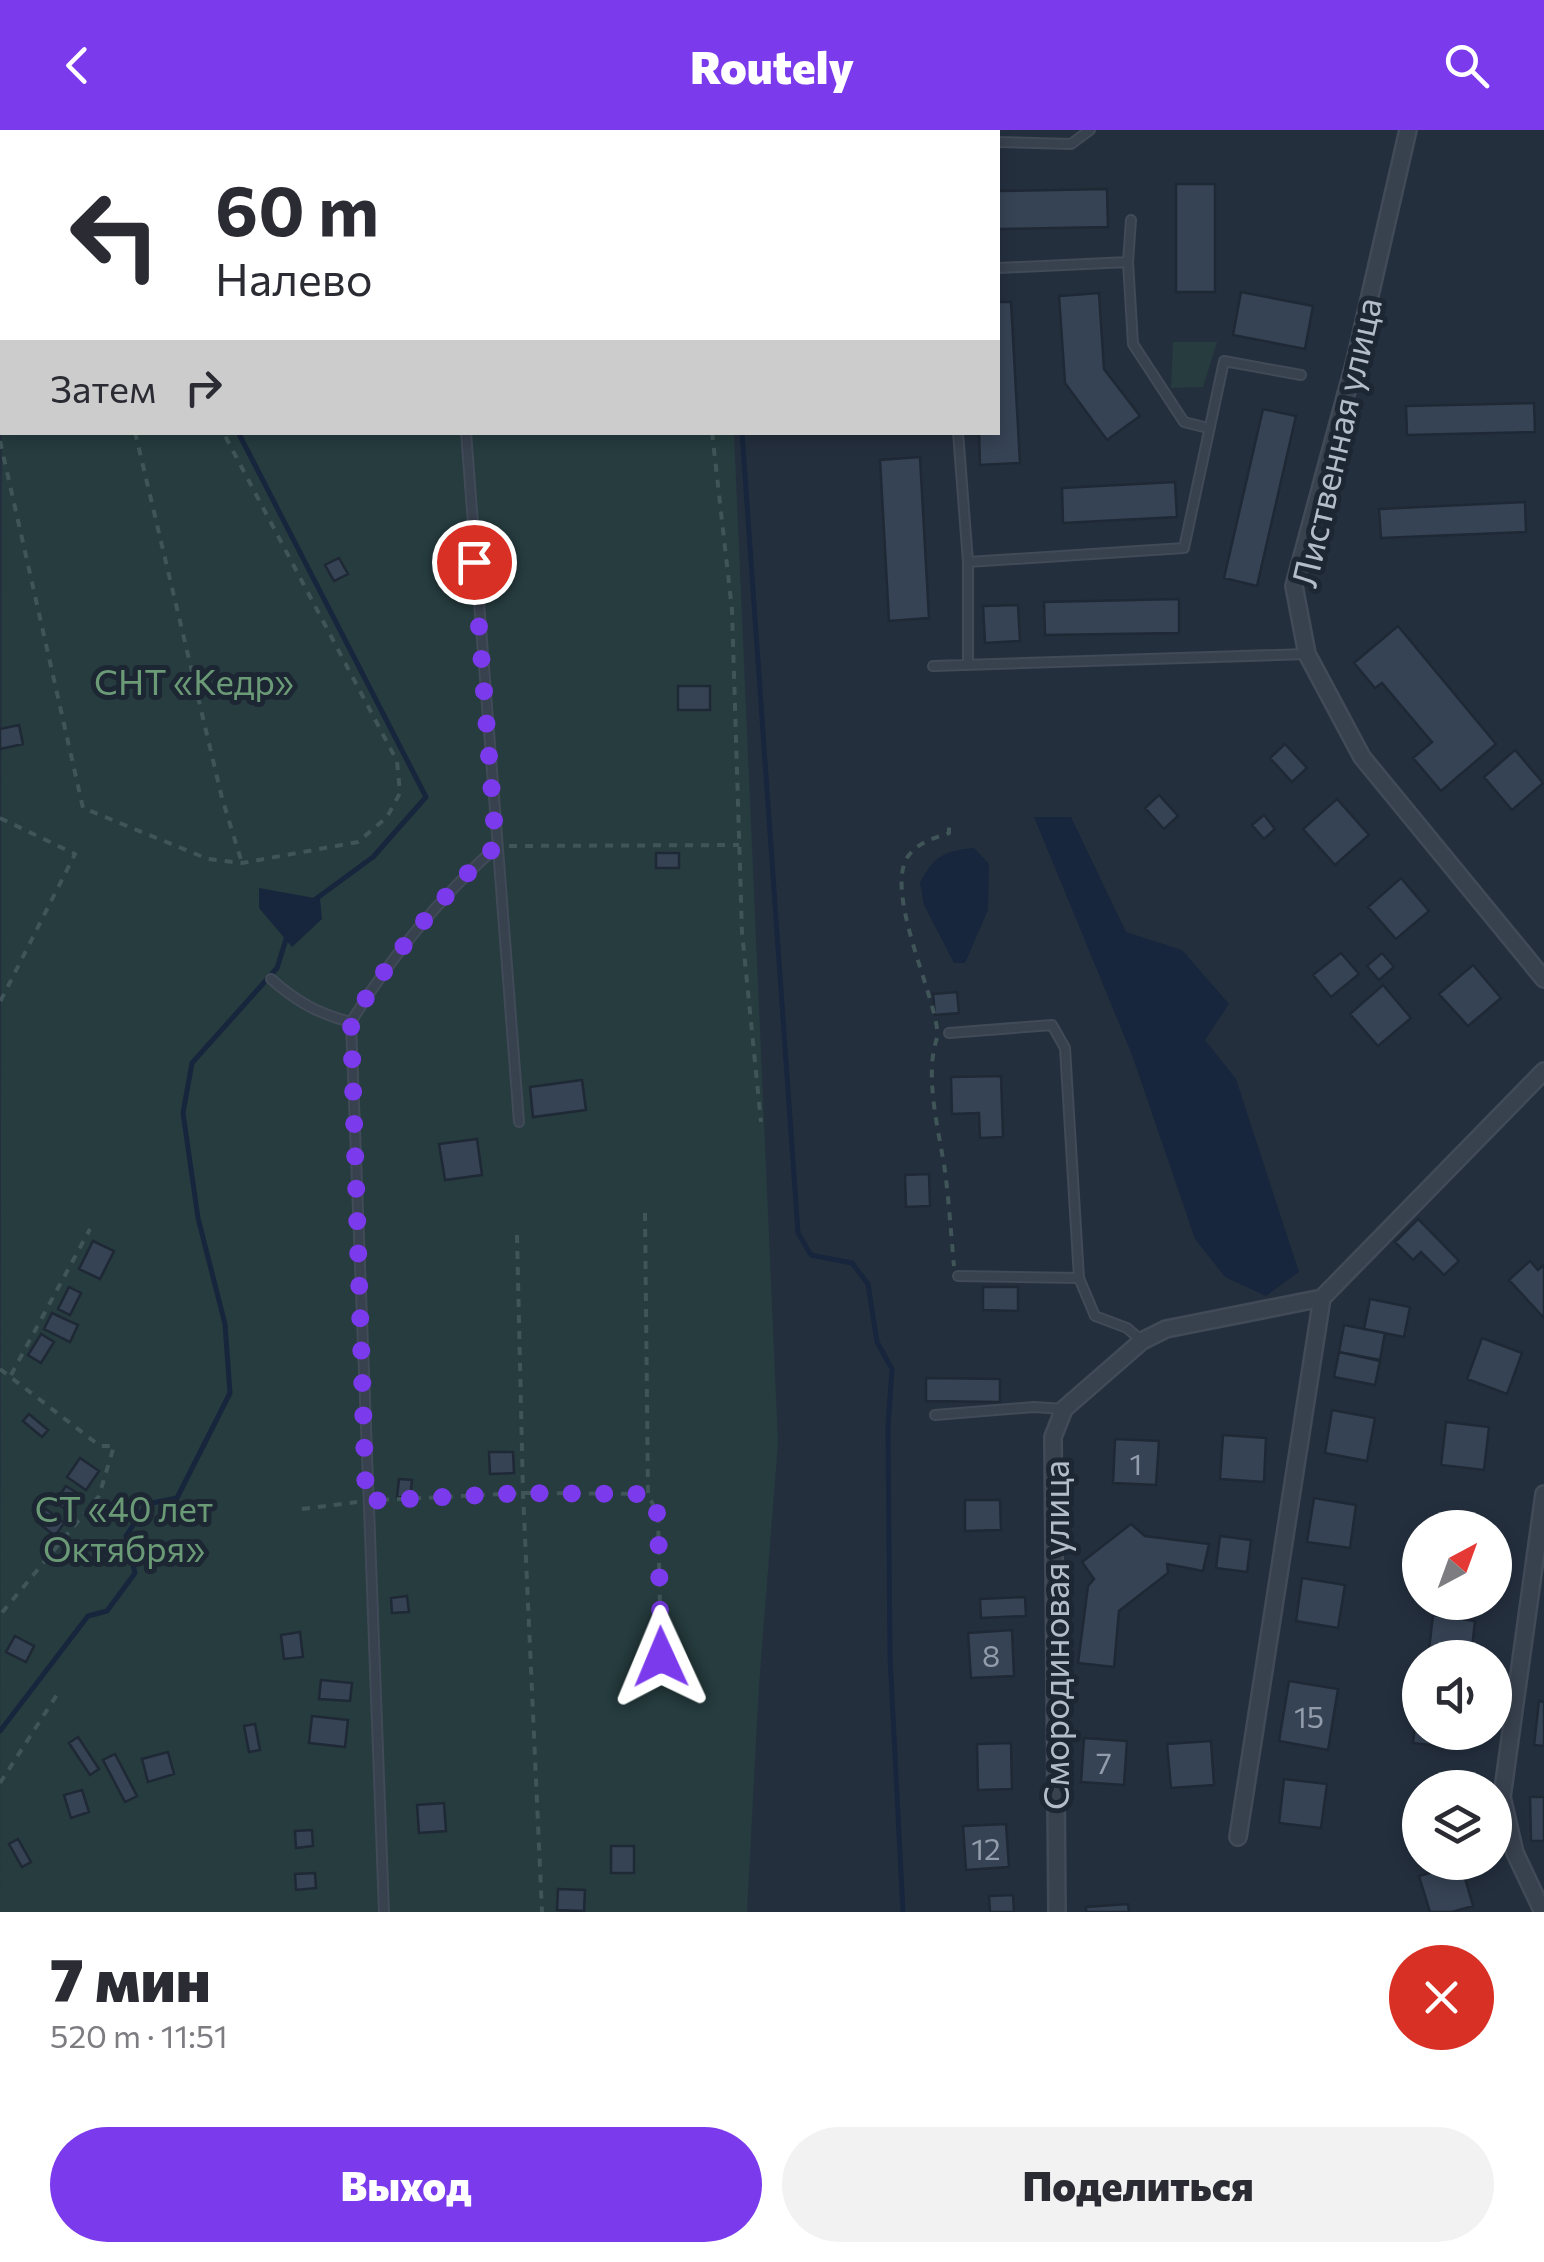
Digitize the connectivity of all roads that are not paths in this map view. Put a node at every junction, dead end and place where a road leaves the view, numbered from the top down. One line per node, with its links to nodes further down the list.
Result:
1 (1090, 130): 3 (lane)
2 (1408, 130): 12 (street, Лиственная улица)
3 (1000, 142)
4 (1130, 220): 5 (lane)
5 (1128, 262): 6 (lane); 8 (lane)
6 (1000, 268)
7 (1302, 376): 8 (lane)
8 (1208, 428): 11 (lane)
9 (466, 435): 15 (lane)
10 (958, 435): 11 (lane)
11 (968, 562): 13 (lane)
12 (1308, 654): 13 (lane); 17 (street, Лиственная улица)
13 (968, 665): 14 (lane)
14 (933, 666)
15 (496, 846): 18 (lane); 21 (lane)
16 (271, 979): 18 (lane)
17 (1544, 979)
18 (351, 1022): 30 (lane)
19 (949, 1033): 23 (lane)
20 (1544, 1071): 24 (street)
21 (519, 1122)
22 (958, 1276): 23 (lane)
23 (1079, 1278): 25 (lane)
24 (1322, 1298): 25 (street, Смородиновая улица); 29 (street)
25 (1142, 1342): 26 (street, Смородиновая улица)
26 (1064, 1409): 27 (lane); 31 (street, Смородиновая улица)
27 (934, 1415)
28 (1544, 1494): 32 (street)
29 (1238, 1837)
30 (384, 1912)
31 (1057, 1912)
32 (1544, 1912)

